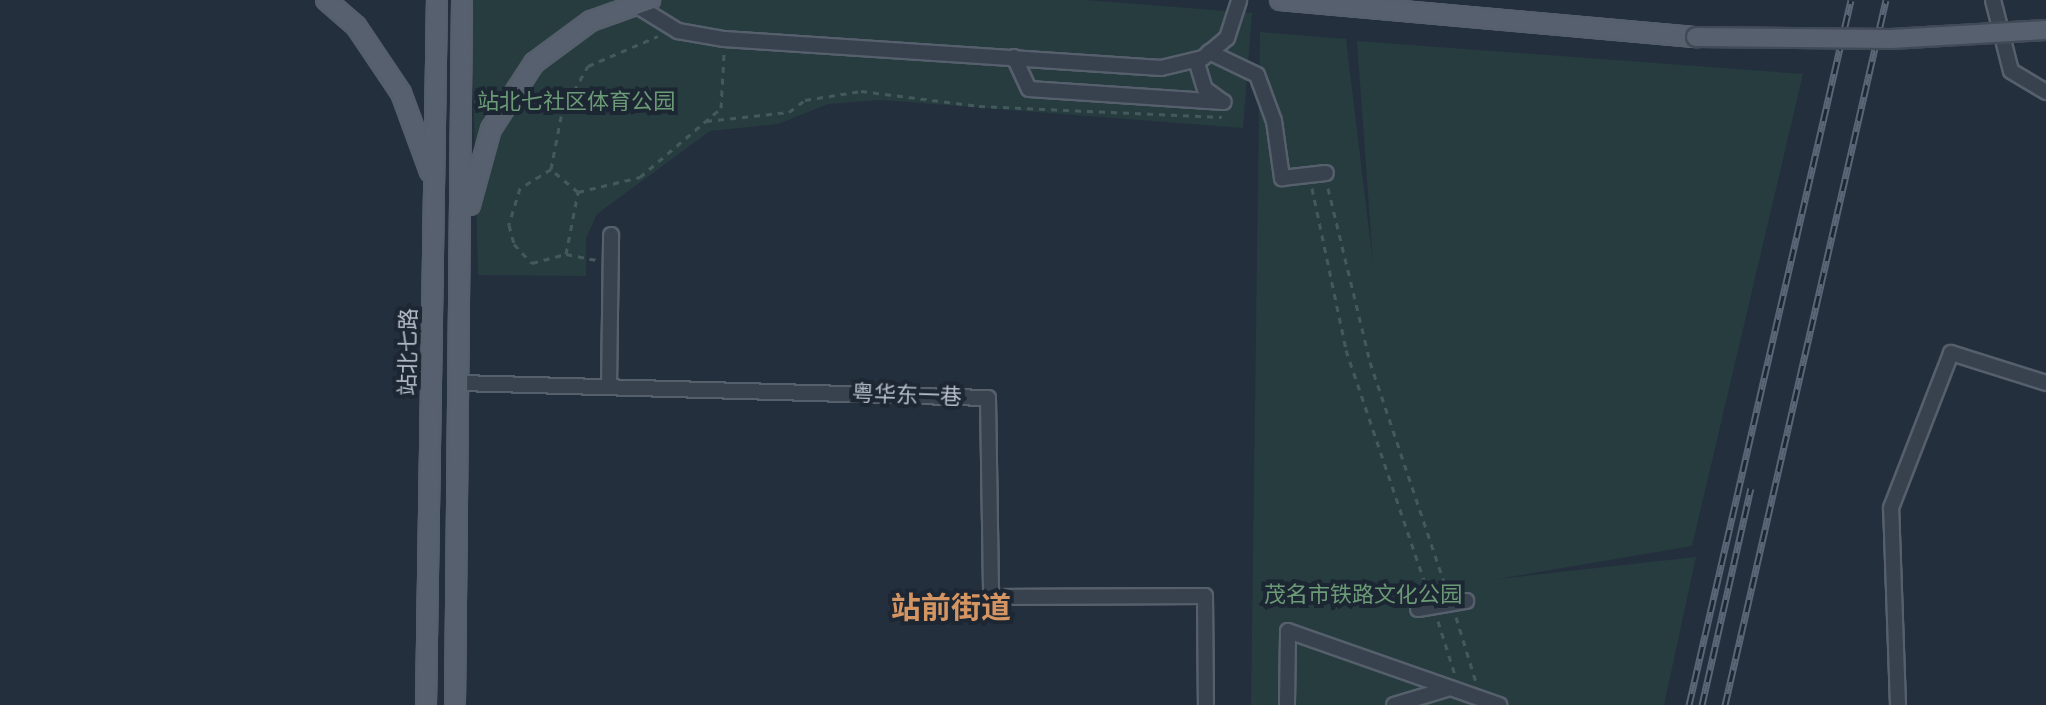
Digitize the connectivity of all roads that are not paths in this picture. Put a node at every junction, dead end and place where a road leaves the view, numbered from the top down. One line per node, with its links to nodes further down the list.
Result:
1 (326, 0): 13 (main road)
2 (437, 0): 13 (main road, 站北七路)
3 (462, 0): 15 (main road)
4 (1239, 0): 9 (street)
5 (1280, 0): 8 (main road, bridge)
6 (1993, 0): 11 (street)
7 (642, 2): 10 (street); 15 (main road)
8 (2046, 30)
9 (1202, 56): 10 (street); 10 (street); 12 (street)
10 (1014, 57)
11 (2046, 92)
12 (1318, 174)
13 (434, 186): 19 (main road, 站北七路)
14 (611, 235): 18 (street)
15 (462, 267): 16 (main road)
16 (460, 383): 18 (street, 粤华东一巷); 20 (main road)
17 (2046, 383): 31 (street)
18 (609, 386): 26 (street, 粤华东一巷)
19 (430, 501): 20 (main road); 24 (main road, 站北七路)
20 (458, 501): 25 (main road)
21 (1459, 602): 22 (street)
22 (1426, 608)
23 (1451, 689): 27 (street); 28 (street); 29 (street); 30 (street)
24 (426, 705)
25 (455, 705)
26 (1206, 705)
27 (1287, 705)
28 (1394, 705)
29 (1452, 705)
30 (1499, 705)
31 (1898, 705)

